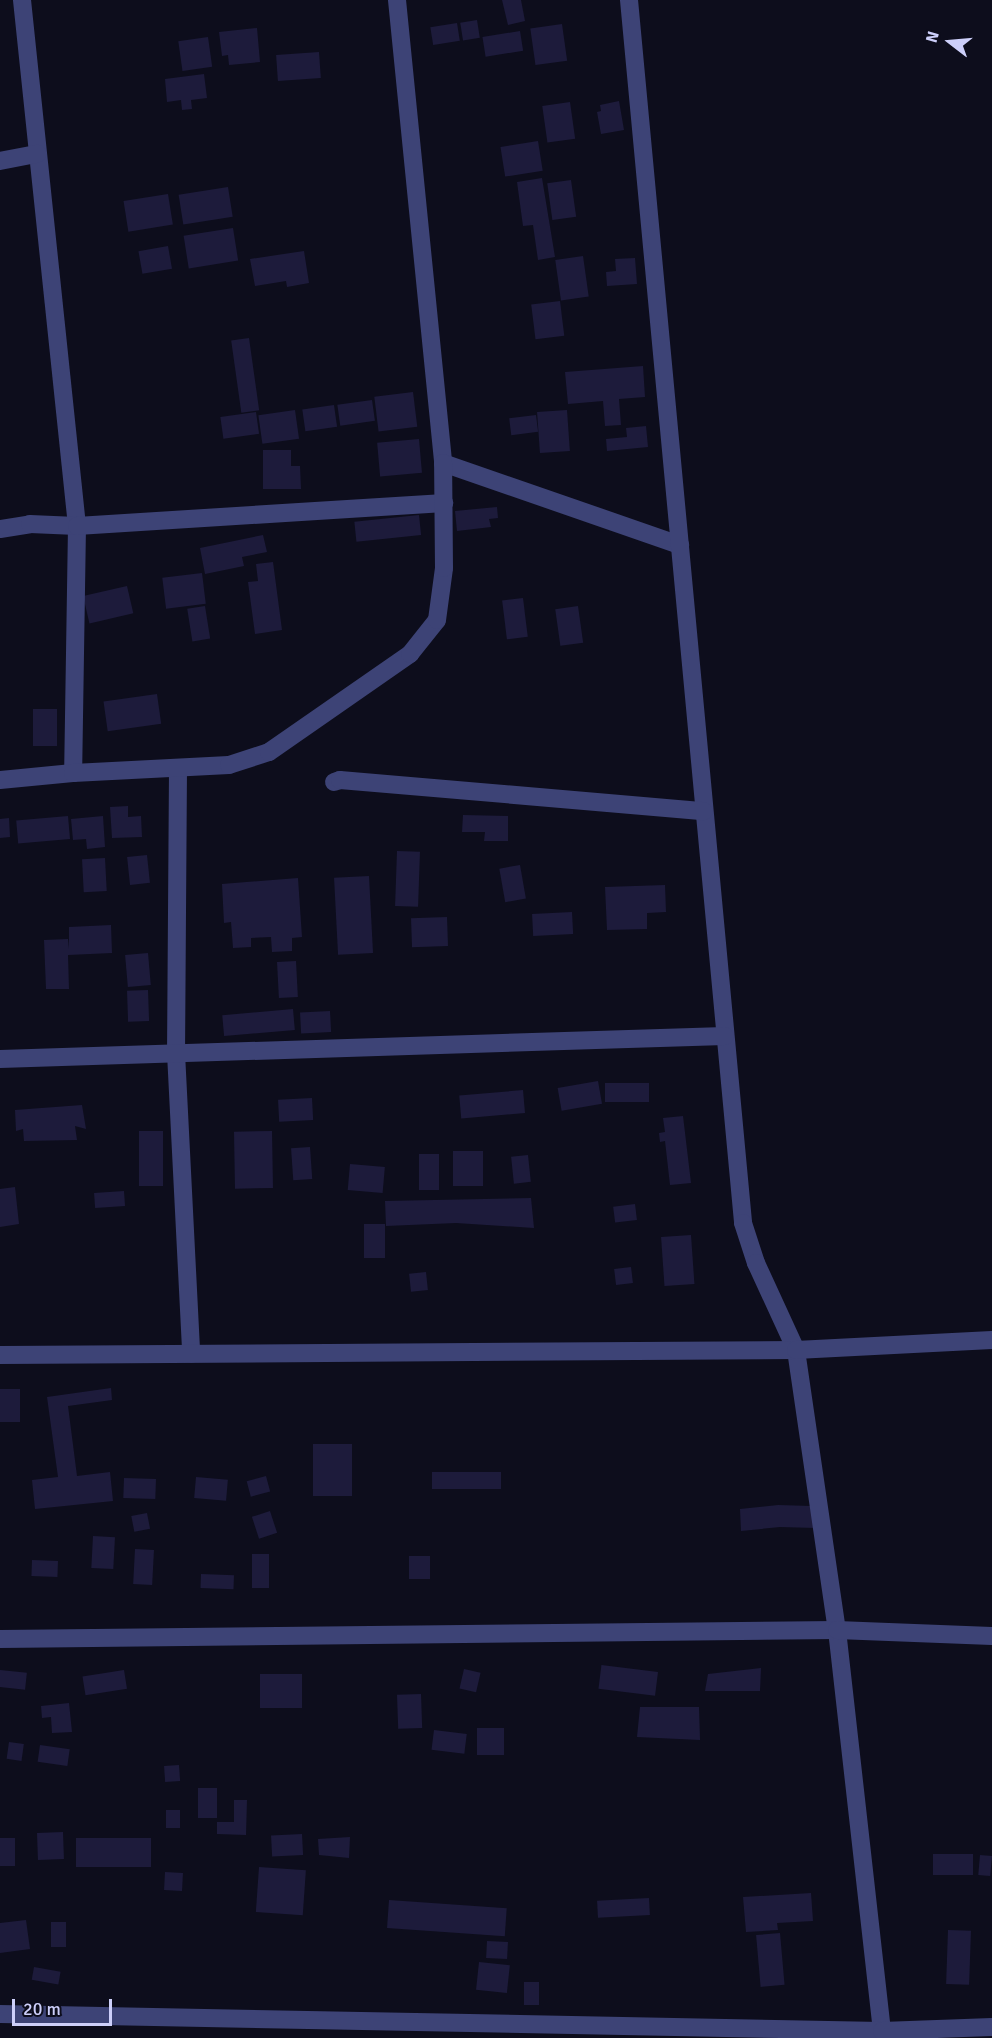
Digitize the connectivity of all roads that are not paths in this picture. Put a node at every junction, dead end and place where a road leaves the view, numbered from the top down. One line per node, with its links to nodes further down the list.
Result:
1 (22, 0): 4 (street)
2 (397, 0): 6 (street)
3 (628, 0): 10 (street)
4 (37, 154): 5 (street); 8 (street)
5 (0, 161)
6 (443, 463): 7 (street); 10 (street)
7 (444, 503): 8 (street); 11 (street)
8 (77, 526): 9 (street); 12 (street)
9 (0, 529)
10 (680, 545): 15 (street)
11 (178, 769): 12 (street); 17 (street)
12 (73, 773): 13 (street)
13 (0, 780)
14 (334, 782): 15 (street)
15 (704, 811): 16 (street)
16 (725, 1036): 17 (street); 20 (street)
17 (176, 1053): 18 (street); 21 (street)
18 (0, 1059)
19 (992, 1340): 20 (street)
20 (796, 1350): 21 (street); 23 (street)
21 (191, 1354): 22 (street)
22 (0, 1355)
23 (837, 1630): 24 (street); 25 (street); 29 (street)
24 (992, 1636)
25 (0, 1640)
26 (0, 2014): 27 (street)
27 (287, 2020): 29 (street); 30 (street)
28 (992, 2027): 29 (street)
29 (882, 2035)
30 (288, 2038)

